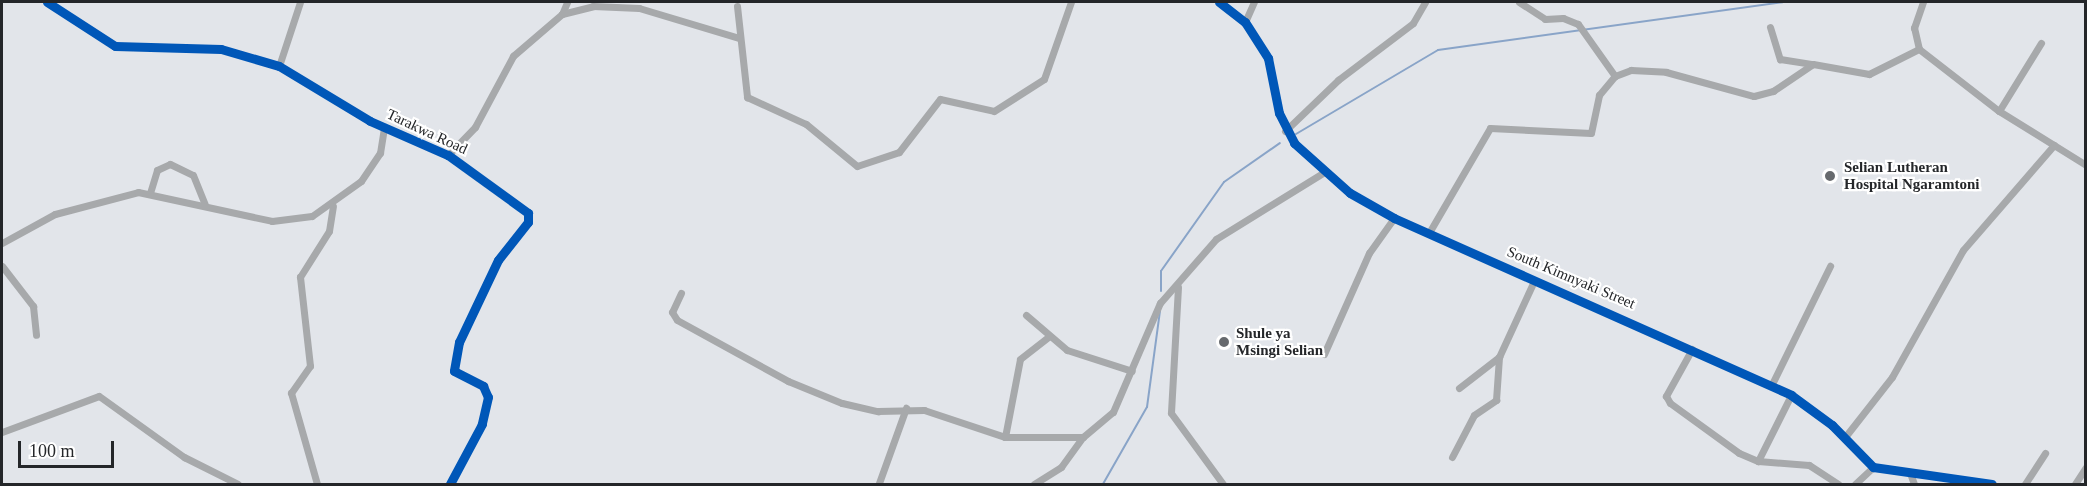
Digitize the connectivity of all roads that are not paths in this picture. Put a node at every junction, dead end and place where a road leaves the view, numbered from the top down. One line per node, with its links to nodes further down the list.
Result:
1 (47, 2): 12 (street, Tarakwa Road)
2 (62, 2): 12 (street)
3 (300, 2): 20 (street)
4 (567, 2): 13 (street)
5 (1071, 2): 16 (street)
6 (1219, 2): 14 (street, South Kimnyaki Street)
7 (1254, 2): 14 (street)
8 (1425, 2): 24 (street)
9 (1519, 2): 21 (street)
10 (1923, 2): 18 (street)
11 (737, 6): 16 (street)
12 (57, 8): 20 (street, Tarakwa Road)
13 (562, 14): 16 (street); 26 (street)
14 (1245, 22): 24 (street, South Kimnyaki Street)
15 (1770, 27): 19 (street)
16 (739, 38)
17 (2042, 43): 22 (street)
18 (1919, 49): 19 (street); 22 (street)
19 (1813, 64): 21 (street)
20 (279, 66): 23 (street, Tarakwa Road)
21 (1616, 76): 33 (street)
22 (1999, 111): 25 (street)
23 (384, 128): 26 (street, Tarakwa Road); 31 (street)
24 (1285, 131): 28 (street, South Kimnyaki Street)
25 (2054, 145): 27 (street); 54 (street)
26 (448, 155): 64 (street, Tarakwa Road)
27 (2085, 165)
28 (1323, 173): 32 (street, South Kimnyaki Street); 38 (street)
29 (150, 193): 30 (street); 30 (street); 34 (street)
30 (205, 204): 31 (street)
31 (333, 206): 63 (street)
32 (1394, 218): 33 (street, South Kimnyaki Street); 44 (street)
33 (1430, 231): 37 (street, South Kimnyaki Street)
34 (2, 243)
35 (2, 266): 41 (street)
36 (1830, 267): 47 (street)
37 (1534, 281): 43 (street, South Kimnyaki Street); 45 (street)
38 (1178, 287): 46 (street); 66 (street)
39 (681, 292): 50 (street)
40 (1026, 315): 42 (street)
41 (36, 335)
42 (1049, 336): 46 (street); 52 (street)
43 (1692, 349): 47 (street, South Kimnyaki Street); 57 (street)
44 (1324, 354)
45 (1500, 357): 48 (street); 56 (street)
46 (1132, 371): 53 (street)
47 (1771, 386): 49 (street, South Kimnyaki Street)
48 (1459, 388)
49 (1791, 395): 54 (street, South Kimnyaki Street); 57 (street)
50 (906, 408): 52 (street); 61 (street)
51 (2, 432): 62 (street)
52 (1005, 437): 53 (street)
53 (1083, 437): 65 (street)
54 (1845, 438): 58 (street, South Kimnyaki Street)
55 (2045, 453): 71 (street)
56 (1452, 457)
57 (1758, 461): 67 (street)
58 (1873, 467): 60 (street); 68 (street)
59 (2085, 467): 72 (street)
60 (1910, 474): 69 (street); 70 (street)
61 (879, 483)
62 (238, 484)
63 (317, 484)
64 (450, 484)
65 (1034, 484)
66 (1223, 484)
67 (1838, 484)
68 (1854, 484)
69 (1914, 484)
70 (1992, 484)
71 (2025, 484)
72 (2076, 484)

